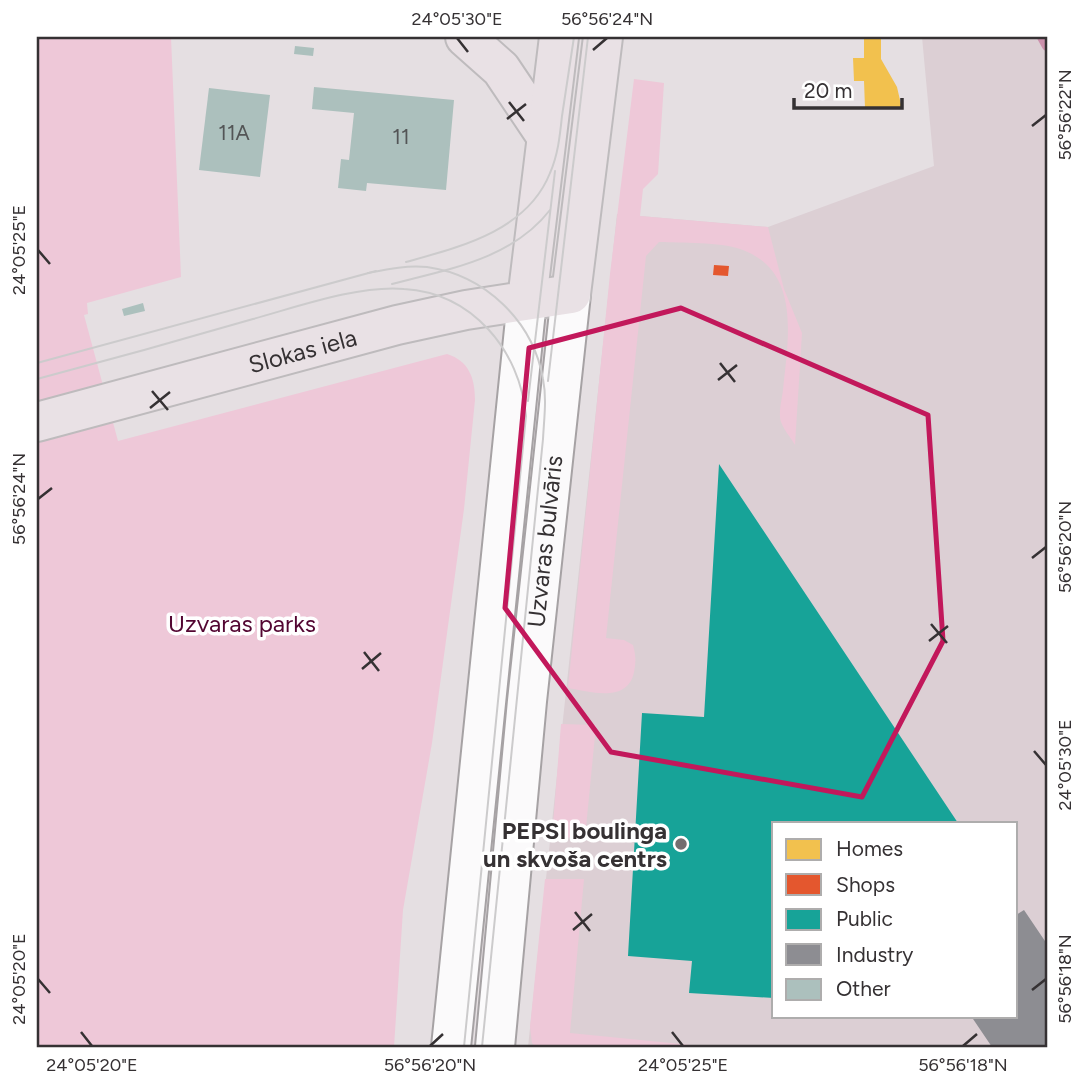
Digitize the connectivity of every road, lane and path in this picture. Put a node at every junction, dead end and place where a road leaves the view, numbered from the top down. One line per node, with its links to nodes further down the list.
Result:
1 (465, 37): 4 (main road)
2 (559, 37): 4 (main road, Uzvaras bulvāris)
3 (603, 37): 5 (main road, Uzvaras bulvāris)
4 (546, 136): 6 (main road, Uzvaras bulvāris)
5 (571, 294): 6 (main road, Slokas iela); 9 (street, Uzvaras bulvāris)
6 (527, 300): 7 (main road, Slokas iela); 8 (street, Uzvaras bulvāris)
7 (37, 422)
8 (452, 1047)
9 (495, 1047)

